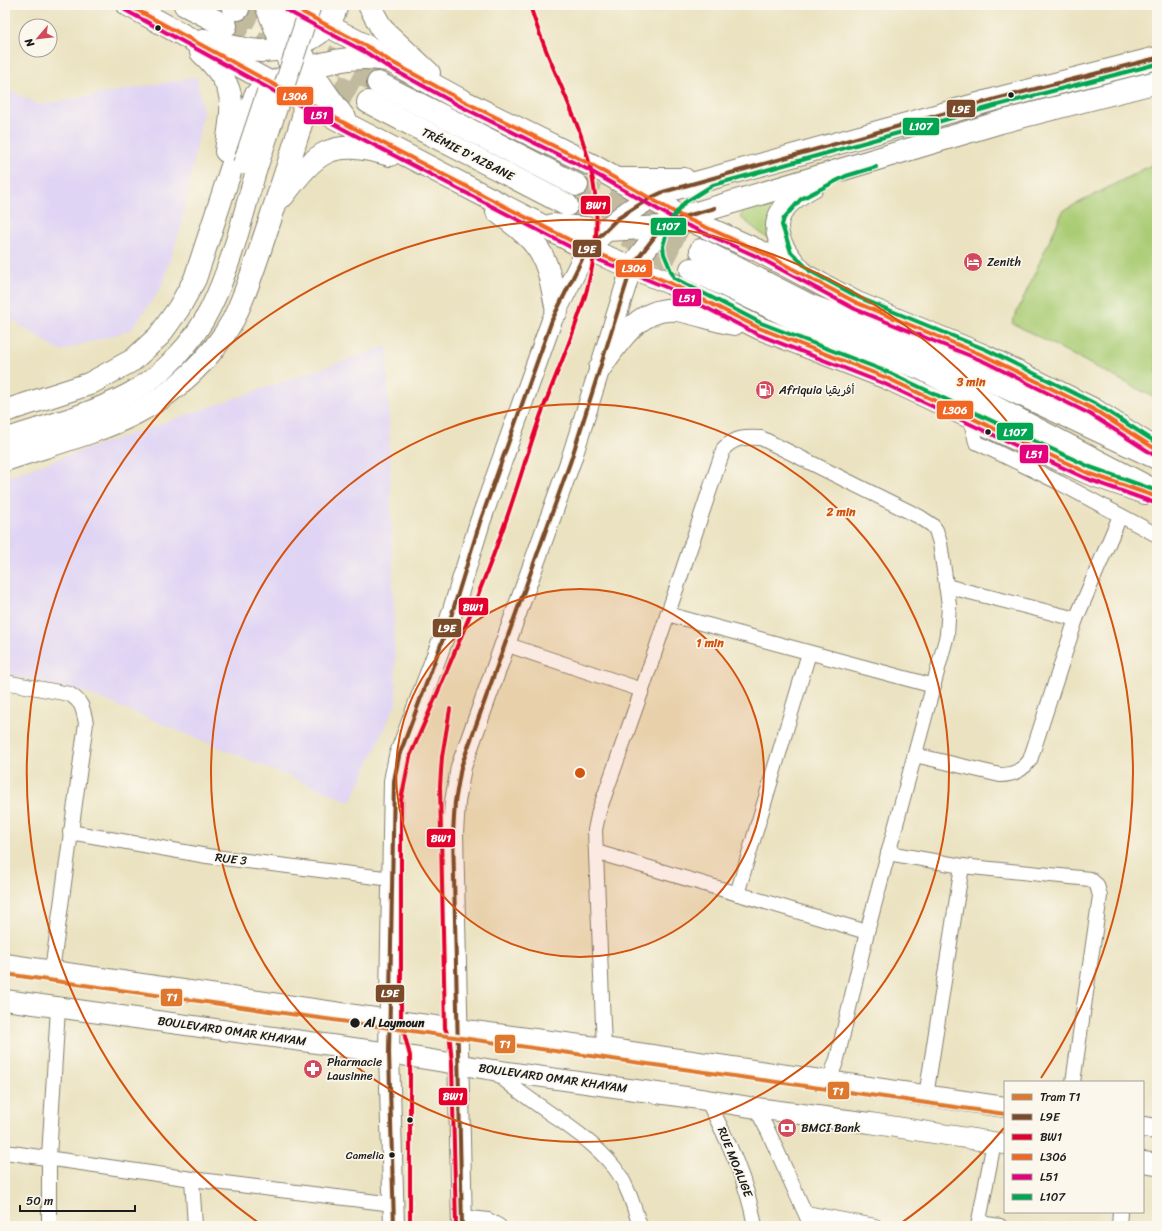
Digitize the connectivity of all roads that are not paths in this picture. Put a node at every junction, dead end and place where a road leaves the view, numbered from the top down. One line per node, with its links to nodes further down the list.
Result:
1 (128, 5): 11 (main road)
2 (185, 5): 10 (main road)
3 (264, 5): 12 (main road); 13 (main road)
4 (289, 5): 9 (main road); 12 (main road)
5 (297, 5): 23 (main road, bridge)
6 (310, 5): 23 (main road, bridge)
7 (337, 5): 9 (main road)
8 (369, 5): 20 (main road)
9 (328, 25): 12 (main road); 16 (main road)
10 (226, 26)
11 (185, 36): 13 (main road); 19 (main road); 33 (main road)
12 (291, 45): 13 (main road); 17 (main road)
13 (240, 47)
14 (355, 58): 16 (main road); 17 (main road); 22 (main road)
15 (1157, 58): 27 (main road)
16 (388, 60): 20 (main road)
17 (302, 70): 19 (main road); 21 (main road); 22 (main road)
18 (1157, 82): 25 (main road)
19 (271, 83): 21 (main road); 33 (main road)
20 (460, 100): 26 (main road)
21 (304, 101): 22 (main road); 32 (main road)
22 (350, 126): 24 (main road)
23 (250, 166): 49 (main road); 50 (main road)
24 (432, 168): 28 (main road); 32 (main road)
25 (844, 170): 34 (main road); 42 (main road)
26 (611, 176): 27 (main road); 30 (main road); 35 (main road)
27 (711, 179): 30 (main road); 34 (main road)
28 (463, 184): 36 (main road); 44 (main road)
29 (577, 185): 31 (main road, TRÉMIE D'AZBANE)
30 (650, 198): 34 (main road); 35 (main road)
31 (567, 205)
32 (273, 210): 53 (main road)
33 (215, 216): 47 (main road)
34 (671, 218): 35 (main road); 40 (main road); 42 (main road); 43 (main road)
35 (626, 222): 37 (main road); 40 (main road)
36 (539, 223): 37 (main road); 38 (main road)
37 (606, 230): 38 (main road)
38 (587, 249): 40 (main road); 44 (main road)
39 (701, 250): 52 (main road)
40 (632, 266): 43 (main road); 46 (main road)
41 (691, 269): 54 (main road)
42 (806, 276): 51 (main road)
43 (670, 283): 45 (main road)
44 (557, 311): 71 (main road)
45 (757, 327): 46 (main road); 48 (main road)
46 (600, 368): 61 (main road)
47 (5, 411)
48 (970, 417): 55 (main road); 56 (street)
49 (5, 427)
50 (5, 439)
51 (1157, 450)
52 (1157, 458)
53 (5, 460)
54 (1157, 492)
55 (1157, 497)
56 (1120, 516): 57 (street); 60 (street)
57 (1157, 535)
58 (946, 586): 59 (street); 60 (street); 64 (street)
59 (667, 614): 62 (street); 65 (street)
60 (1076, 619): 66 (street)
61 (506, 644): 65 (street); 79 (main road)
62 (809, 653): 64 (street); 72 (street)
63 (5, 682): 67 (street)
64 (934, 686): 66 (street)
65 (642, 690): 68 (street)
66 (915, 755): 69 (street)
67 (70, 832): 71 (street, RUE 3); 75 (street)
68 (596, 852): 72 (street); 80 (street)
69 (888, 853): 70 (street); 73 (street)
70 (962, 866): 85 (street); 86 (street)
71 (392, 879): 78 (main road)
72 (737, 894): 73 (street)
73 (867, 932): 84 (street)
74 (5, 964): 75 (main road)
75 (52, 971): 78 (main road)
76 (5, 1000): 77 (main road, BOULEVARD OMAR KHAYAM)
77 (58, 1008): 81 (main road, BOULEVARD OMAR KHAYAM); 94 (street)
78 (389, 1020): 79 (main road); 81 (main road)
79 (459, 1029): 80 (main road); 82 (main road)
80 (604, 1048): 84 (main road)
81 (389, 1053): 82 (main road, BOULEVARD OMAR KHAYAM); 98 (main road)
82 (458, 1064): 83 (main road, BOULEVARD OMAR KHAYAM); 101 (main road)
83 (492, 1070): 87 (main road, BOULEVARD OMAR KHAYAM); 107 (street)
84 (829, 1081): 86 (main road)
85 (1073, 1081)
86 (926, 1096): 88 (main road)
87 (707, 1100): 89 (main road, BOULEVARD OMAR KHAYAM); 108 (street, RUE MOALIGE)
88 (1004, 1107)
89 (756, 1108): 92 (main road, BOULEVARD OMAR KHAYAM); 100 (street)
90 (1144, 1127): 91 (main road)
91 (1157, 1129)
92 (1000, 1143): 102 (street)
93 (5, 1152): 94 (street)
94 (49, 1157): 97 (street); 103 (street)
95 (1144, 1162): 96 (main road)
96 (1157, 1164)
97 (192, 1179): 98 (street); 104 (street)
98 (393, 1204): 105 (main road)
99 (1120, 1213): 111 (street)
100 (808, 1220): 109 (street)
101 (462, 1221): 106 (street)
102 (979, 1224): 110 (street)
103 (50, 1226)
104 (196, 1226)
105 (394, 1226)
106 (499, 1226)
107 (640, 1226)
108 (755, 1226)
109 (875, 1226)
110 (1000, 1226)
111 (1119, 1226)

